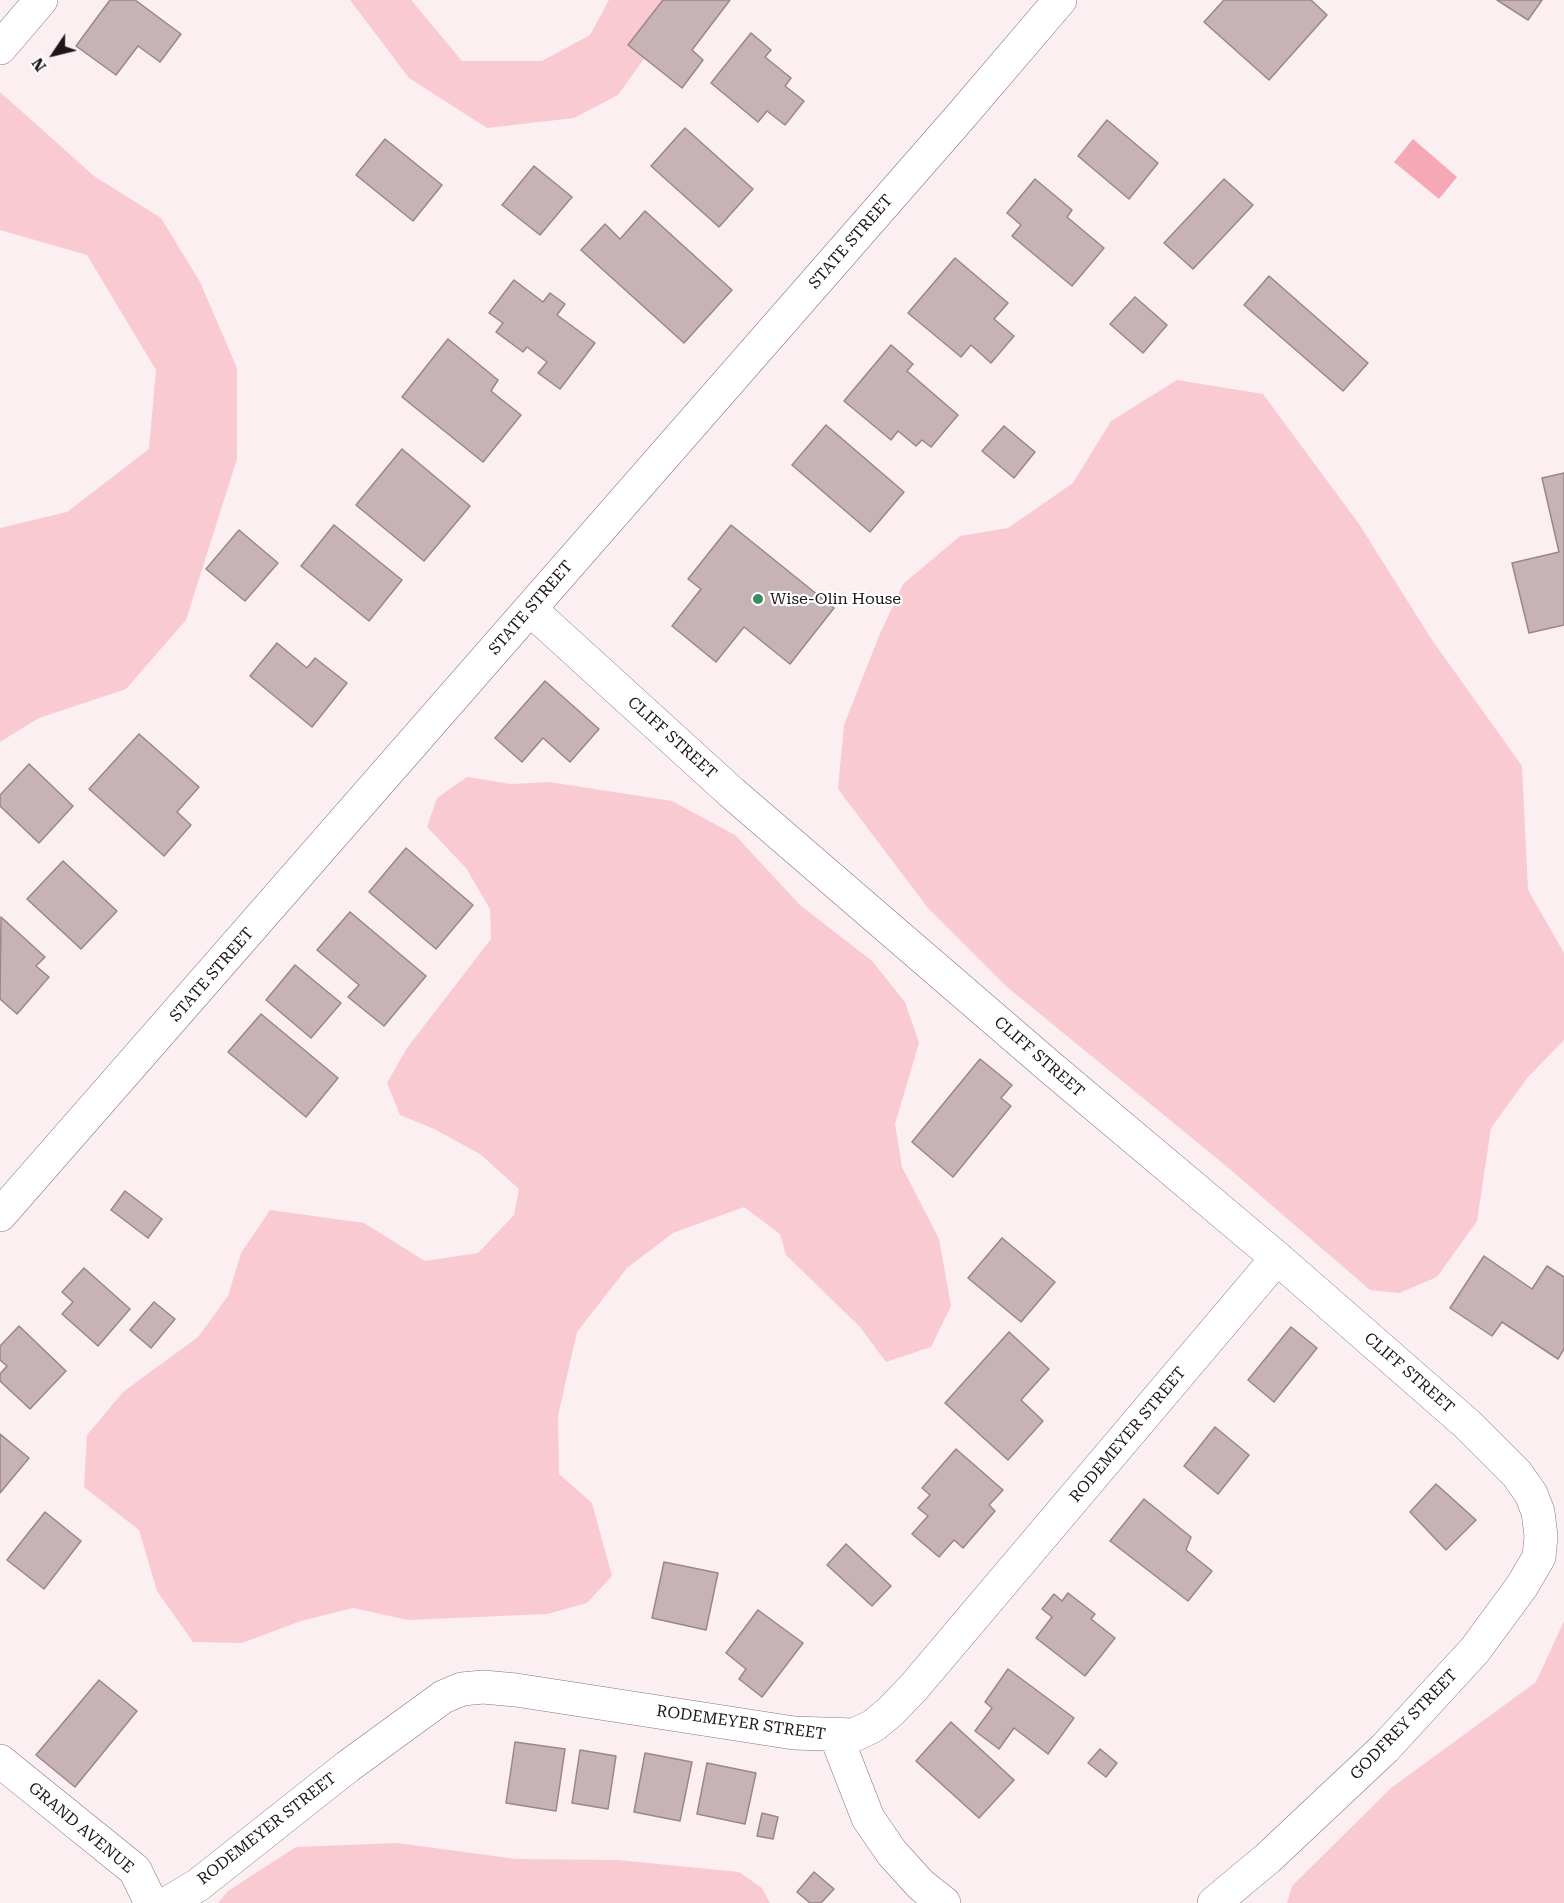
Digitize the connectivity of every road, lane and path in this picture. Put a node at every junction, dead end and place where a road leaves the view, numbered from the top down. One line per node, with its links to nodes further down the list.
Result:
1 (41, 0): 3 (street)
2 (1060, 0): 4 (street, STATE STREET)
3 (0, 48)
4 (531, 609): 5 (street, STATE STREET); 6 (street, CLIFF STREET)
5 (0, 1215)
6 (1277, 1258): 7 (street, CLIFF STREET); 8 (street, RODEMEYER STREET)
7 (1538, 1512): 13 (street, GODFREY STREET)
8 (836, 1736): 11 (street, RODEMEYER STREET); 12 (street)
9 (0, 1761): 10 (street, GRAND AVENUE)
10 (151, 1903)
11 (168, 1903)
12 (944, 1903)
13 (1214, 1903)

